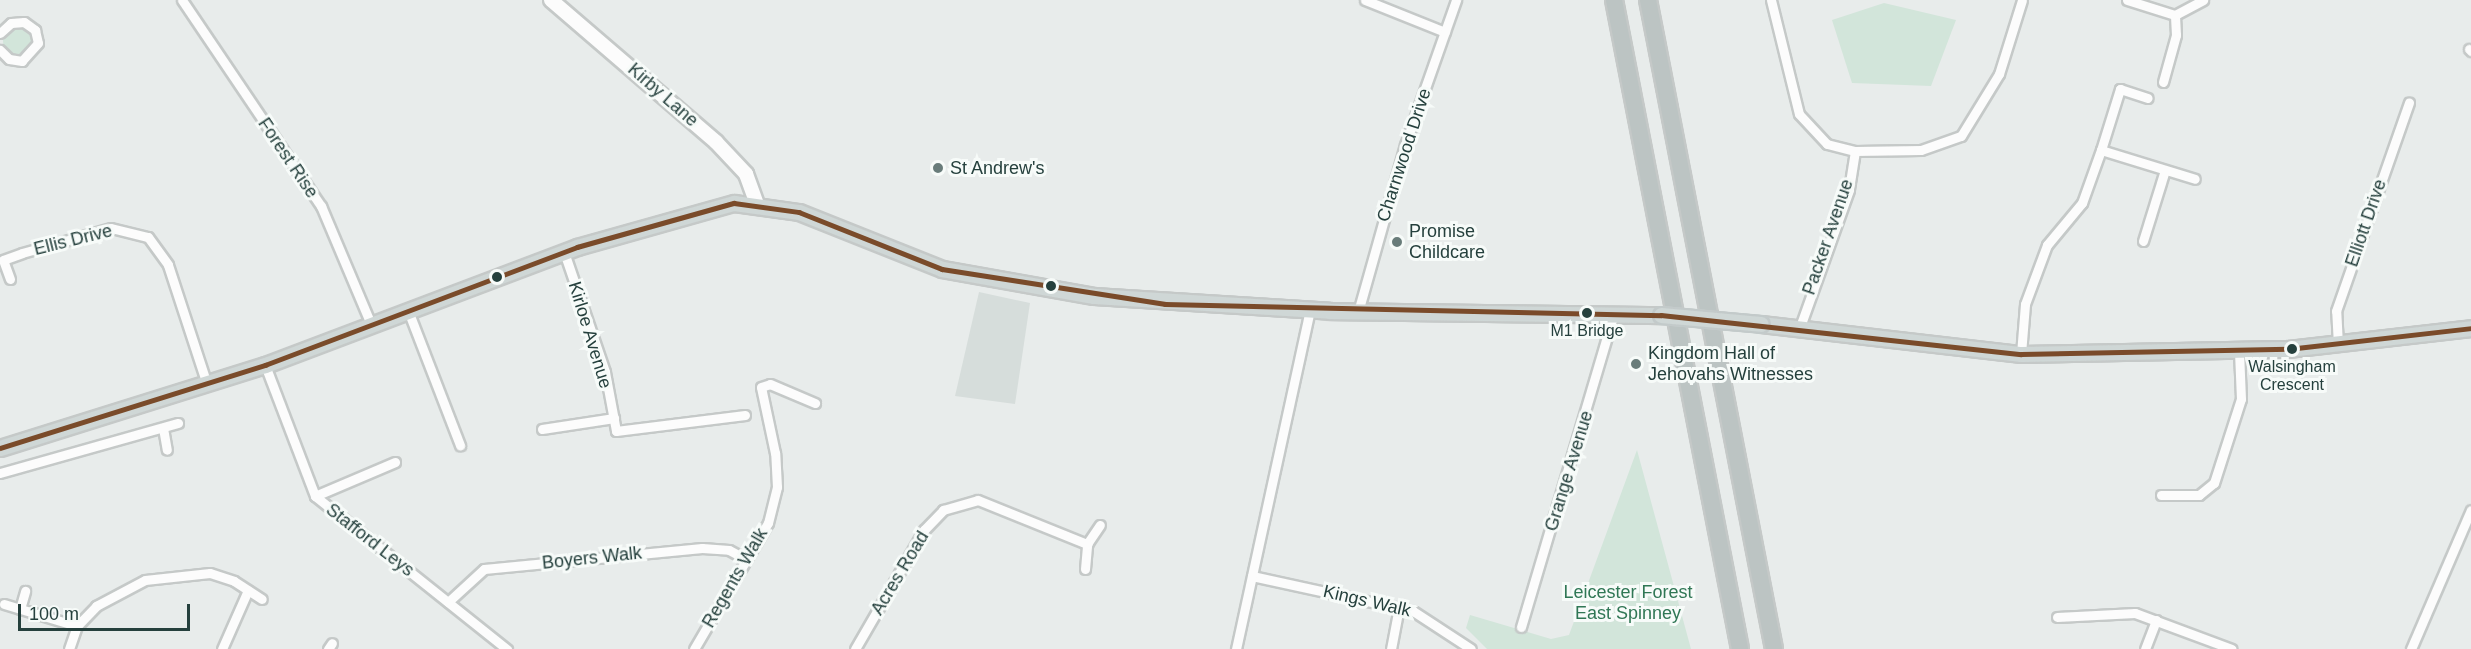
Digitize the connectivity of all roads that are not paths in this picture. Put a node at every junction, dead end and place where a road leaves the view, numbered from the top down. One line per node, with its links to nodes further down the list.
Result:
1 (182, 0): 30 (street, Forest Rise)
2 (551, 0): 22 (street, Kirby Lane)
3 (1365, 0): 12 (street)
4 (1456, 0): 12 (street, Charnwood Drive)
5 (1614, 0): 76 (highway)
6 (1648, 0): 77 (highway)
7 (1770, 0): 19 (street)
8 (2022, 0): 19 (street)
9 (2127, 0): 11 (street)
10 (2203, 0): 11 (street)
11 (2175, 15): 15 (street)
12 (1445, 32): 27 (street, Charnwood Drive)
13 (0, 33): 14 (street)
14 (0, 50)
15 (2163, 82)
16 (2148, 98): 18 (street)
17 (2409, 102): 33 (street, Elliott Drive)
18 (2101, 150): 20 (street); 35 (street)
19 (1855, 151): 32 (street, Packer Avenue)
20 (2165, 170): 21 (street); 23 (street)
21 (2195, 179)
22 (757, 204): 24 (main road); 26 (main road)
23 (2143, 241)
24 (564, 252): 28 (main road); 40 (street, Kirloe Avenue)
25 (10, 279): 37 (street, Ellis Drive)
26 (1310, 311): 27 (main road); 56 (street)
27 (1358, 312): 29 (main road)
28 (409, 313): 30 (main road); 44 (street)
29 (1621, 314): 32 (main road, bridge); 67 (street, Grange Avenue)
30 (372, 327): 36 (main road)
31 (2471, 328): 33 (main road)
32 (1799, 330): 35 (main road)
33 (2338, 345): 34 (main road)
34 (2238, 351): 35 (main road); 49 (street)
35 (2021, 354)
36 (265, 366): 37 (main road); 50 (street, Stafford Leys)
37 (207, 384): 45 (main road)
38 (815, 403): 54 (street, Regents Walk)
39 (745, 415): 40 (street)
40 (614, 418): 43 (street)
41 (178, 423): 42 (street)
42 (162, 428): 46 (street); 48 (street)
43 (542, 429)
44 (460, 445)
45 (0, 448)
46 (167, 450)
47 (395, 462): 50 (street)
48 (0, 473)
49 (2161, 495)
50 (315, 496): 60 (street, Stafford Leys)
51 (2471, 510): 80 (street)
52 (1100, 525): 53 (street)
53 (1087, 544): 55 (street); 72 (street, Acres Road)
54 (746, 559): 60 (street, Boyers Walk); 71 (street, Regents Walk)
55 (1085, 569)
56 (1252, 576): 62 (street, Kings Walk); 73 (street)
57 (248, 590): 59 (street); 66 (street); 69 (street)
58 (25, 591): 63 (street)
59 (262, 599)
60 (448, 603): 70 (street, Stafford Leys)
61 (4, 604): 63 (street)
62 (1399, 607): 74 (street); 75 (street, Kings Walk)
63 (20, 609): 66 (street)
64 (2057, 617): 65 (street)
65 (2156, 620): 78 (street); 79 (street)
66 (77, 626): 68 (street)
67 (1521, 627)
68 (69, 649)
69 (222, 649)
70 (507, 649)
71 (694, 649)
72 (855, 649)
73 (1236, 649)
74 (1391, 649)
75 (1471, 649)
76 (1740, 649)
77 (1774, 649)
78 (2145, 649)
79 (2232, 649)
80 (2411, 649)

